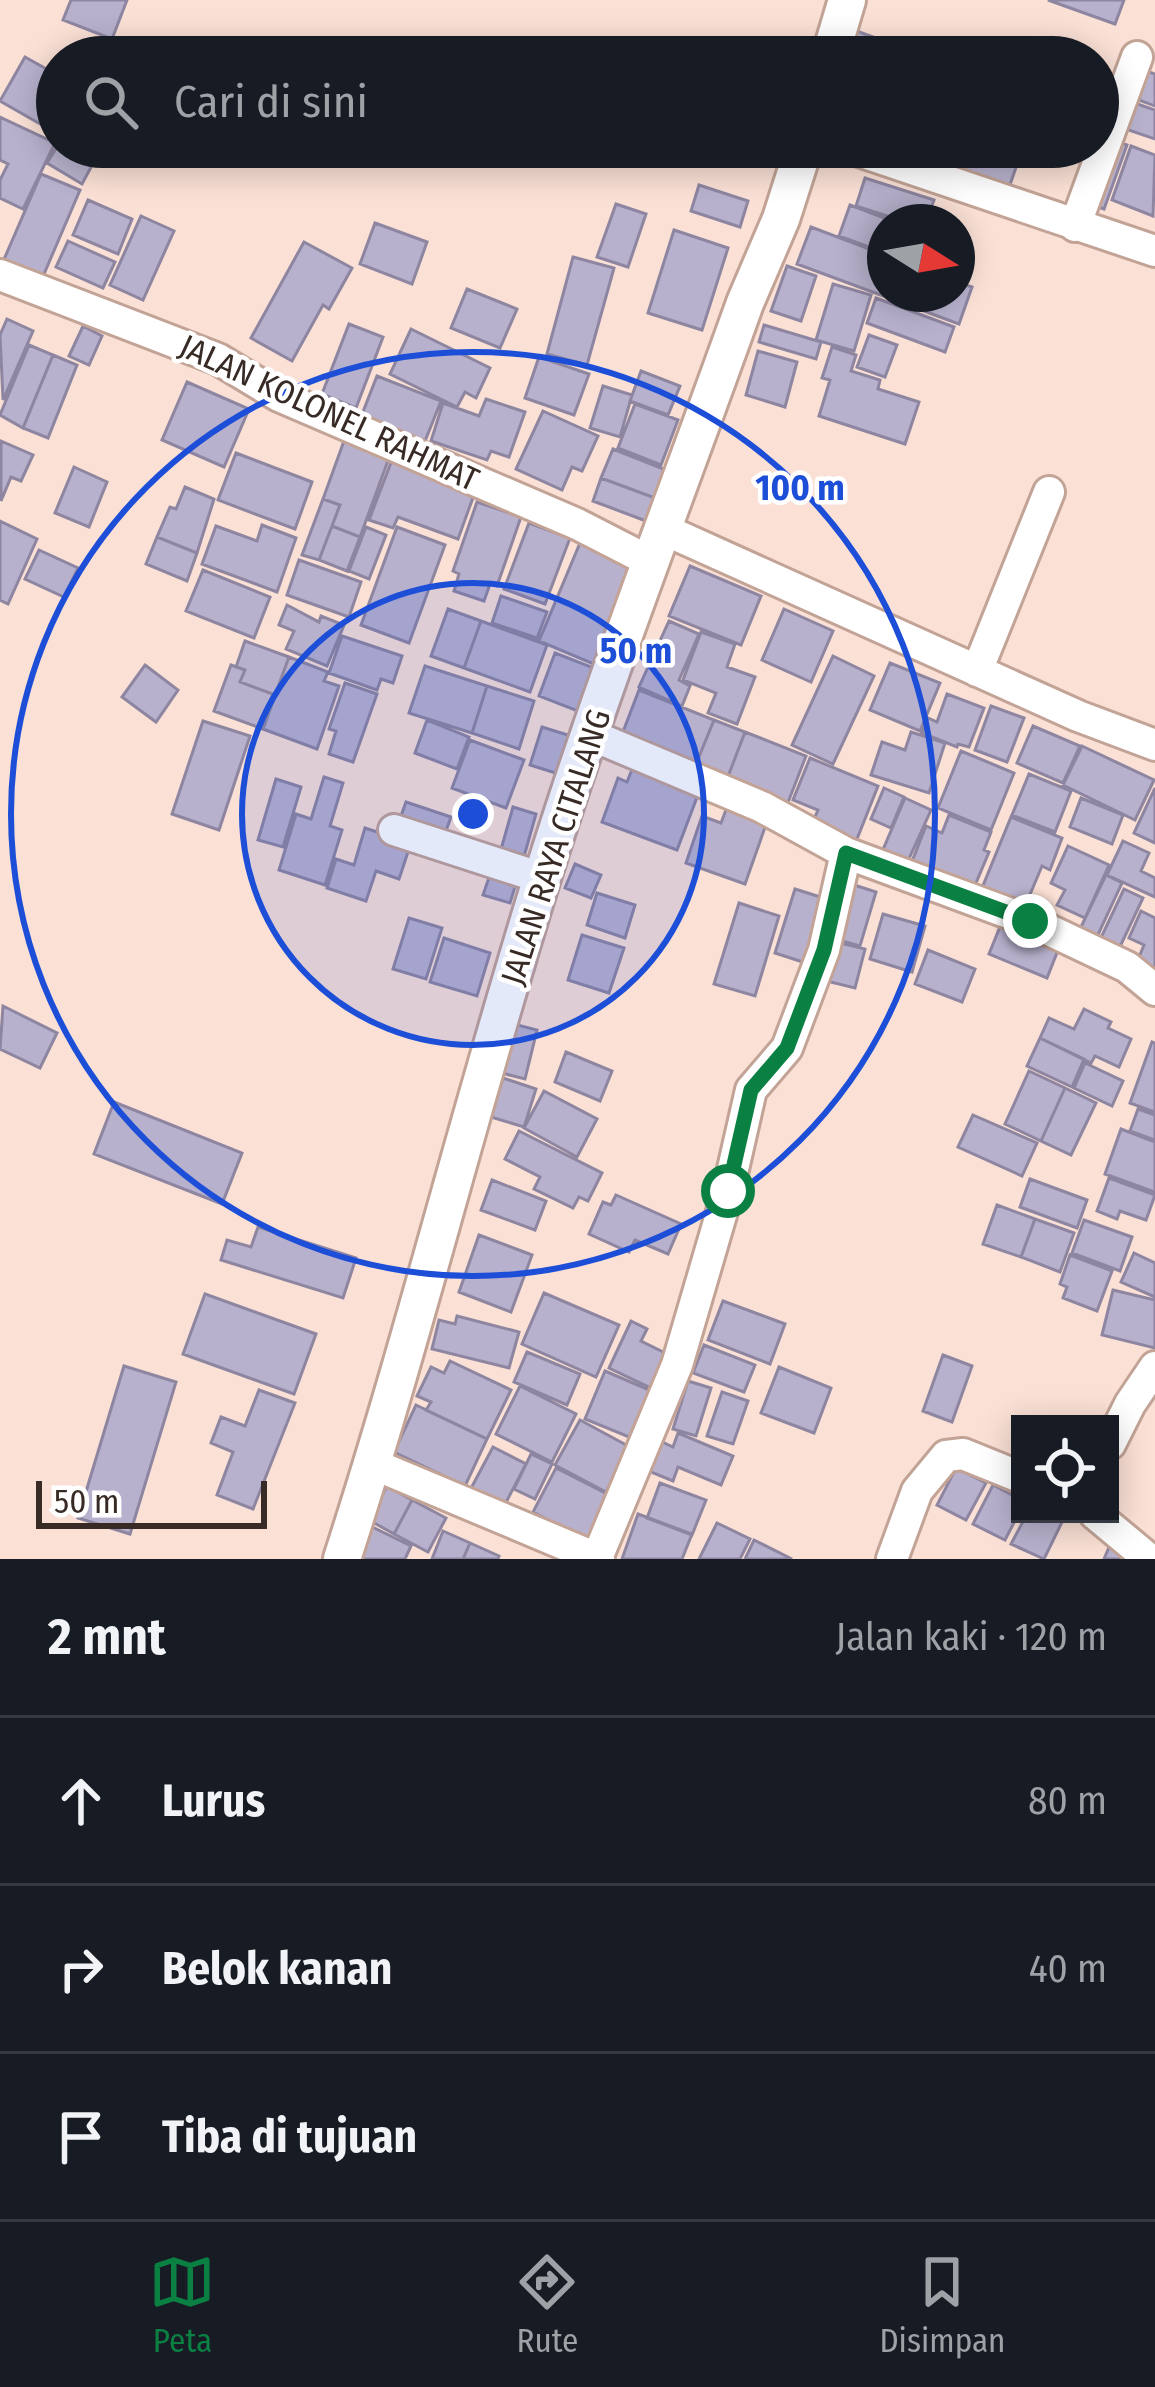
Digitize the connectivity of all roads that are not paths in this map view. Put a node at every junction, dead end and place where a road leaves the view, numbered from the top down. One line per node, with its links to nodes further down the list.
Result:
1 (847, 0): 2 (street)
2 (836, 36)
3 (1137, 57): 4 (street)
4 (1119, 107)
5 (797, 168): 12 (street, JALAN RAYA CITALANG)
6 (908, 168): 8 (street)
7 (1097, 168): 8 (street)
8 (1076, 226): 9 (street)
9 (1155, 251)
10 (0, 275): 12 (street, JALAN KOLONEL RAHMAT)
11 (1048, 492): 13 (street)
12 (659, 547): 13 (street, JALAN KOLONEL RAHMAT); 14 (street, JALAN RAYA CITALANG)
13 (977, 671): 15 (street, JALAN KOLONEL RAHMAT)
14 (591, 735): 17 (street); 18 (street, JALAN RAYA CITALANG)
15 (1155, 745)
16 (394, 830): 18 (street)
17 (846, 853): 19 (street); 25 (street)
18 (542, 878): 22 (street, JALAN RAYA CITALANG)
19 (1155, 990)
20 (1155, 1367): 21 (street)
21 (1119, 1426)
22 (373, 1464): 25 (street); 26 (street, JALAN RAYA CITALANG)
23 (1011, 1473): 27 (street)
24 (1106, 1523): 28 (street)
25 (598, 1558)
26 (342, 1559)
27 (892, 1559)
28 (1149, 1559)

